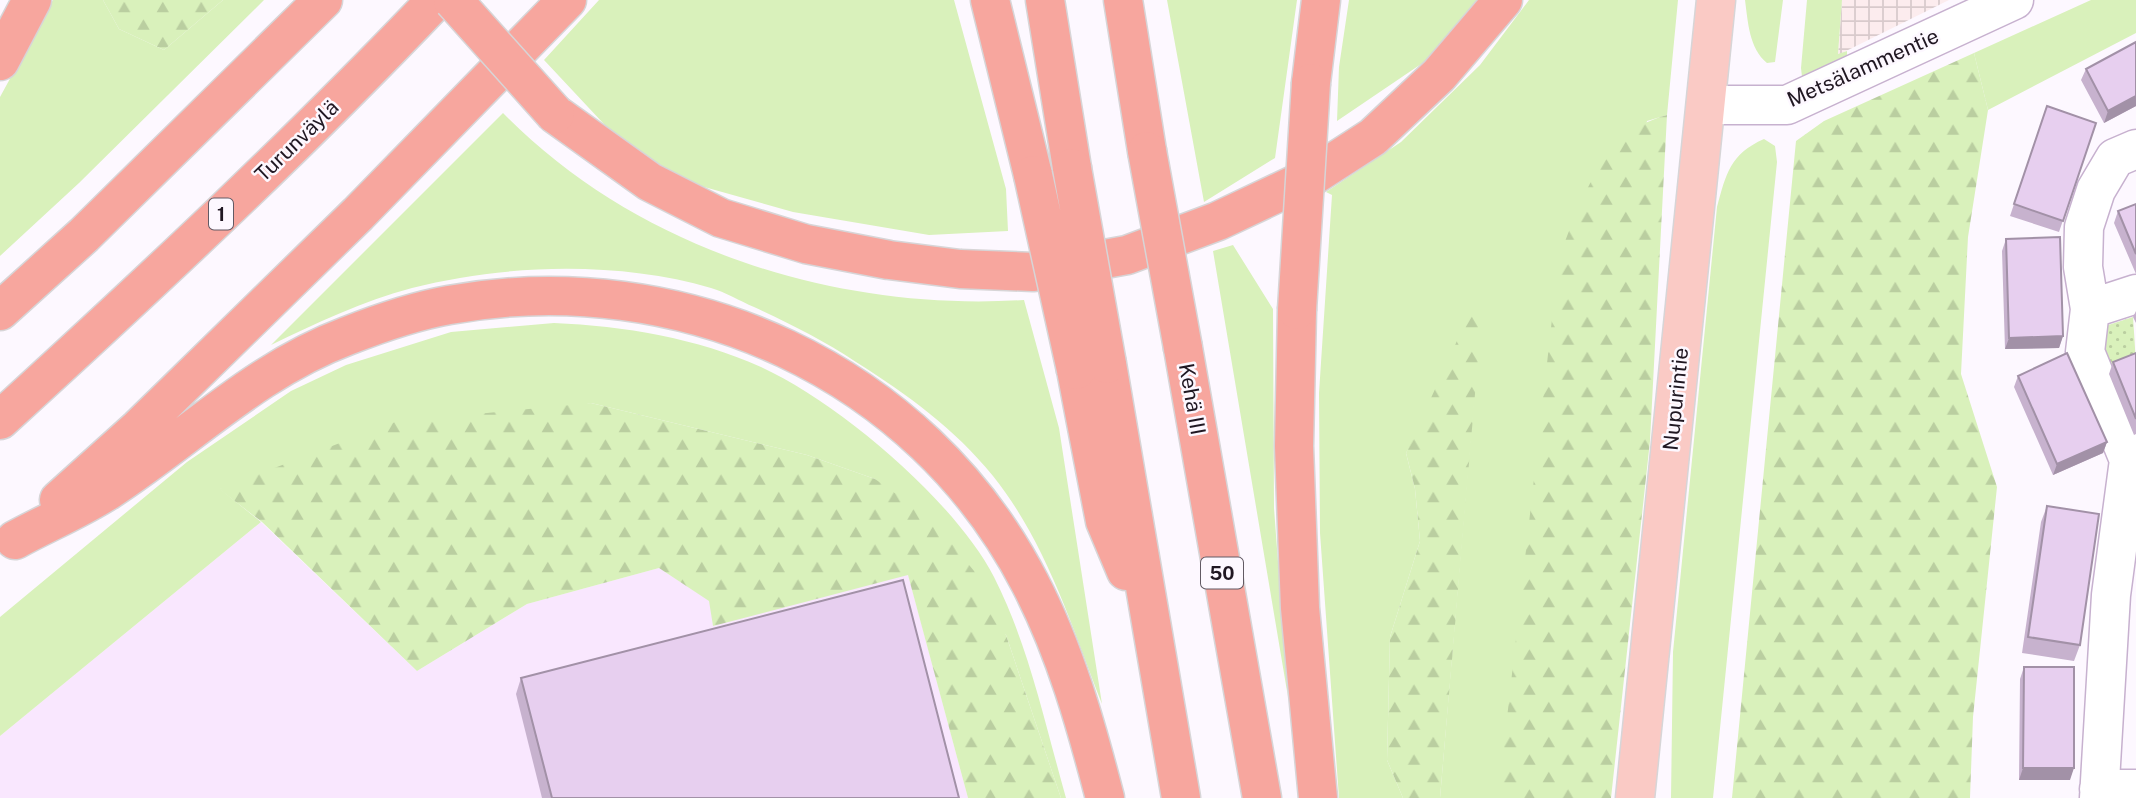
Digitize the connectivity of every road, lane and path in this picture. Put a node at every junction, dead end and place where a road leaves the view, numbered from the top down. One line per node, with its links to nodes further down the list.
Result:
1 (32, 0): 13 (highway)
2 (323, 0): 18 (highway)
3 (436, 0): 20 (highway, Turunväylä / 1)
4 (453, 0): 10 (highway, bridge)
5 (567, 0): 22 (highway)
6 (990, 0): 19 (highway, bridge)
7 (1045, 0): 19 (highway, bridge)
8 (1123, 0): 27 (highway, Kehä III / 50, bridge)
9 (1321, 0): 28 (highway, bridge)
10 (1503, 0)
11 (1716, 0): 14 (main road, Nupurintie)
12 (2014, 0): 14 (street, Metsälammentie)
13 (0, 61)
14 (1706, 105): 29 (main road, Nupurintie)
15 (2136, 149): 17 (street)
16 (2136, 294): 17 (street)
17 (2090, 309): 21 (street)
18 (0, 311)
19 (1092, 367): 26 (highway)
20 (0, 421)
21 (2133, 459): 23 (street)
22 (7, 546): 25 (highway)
23 (2123, 590): 24 (street)
24 (2111, 792)
25 (1105, 798)
26 (1181, 798)
27 (1262, 798)
28 (1318, 798)
29 (1635, 798)

